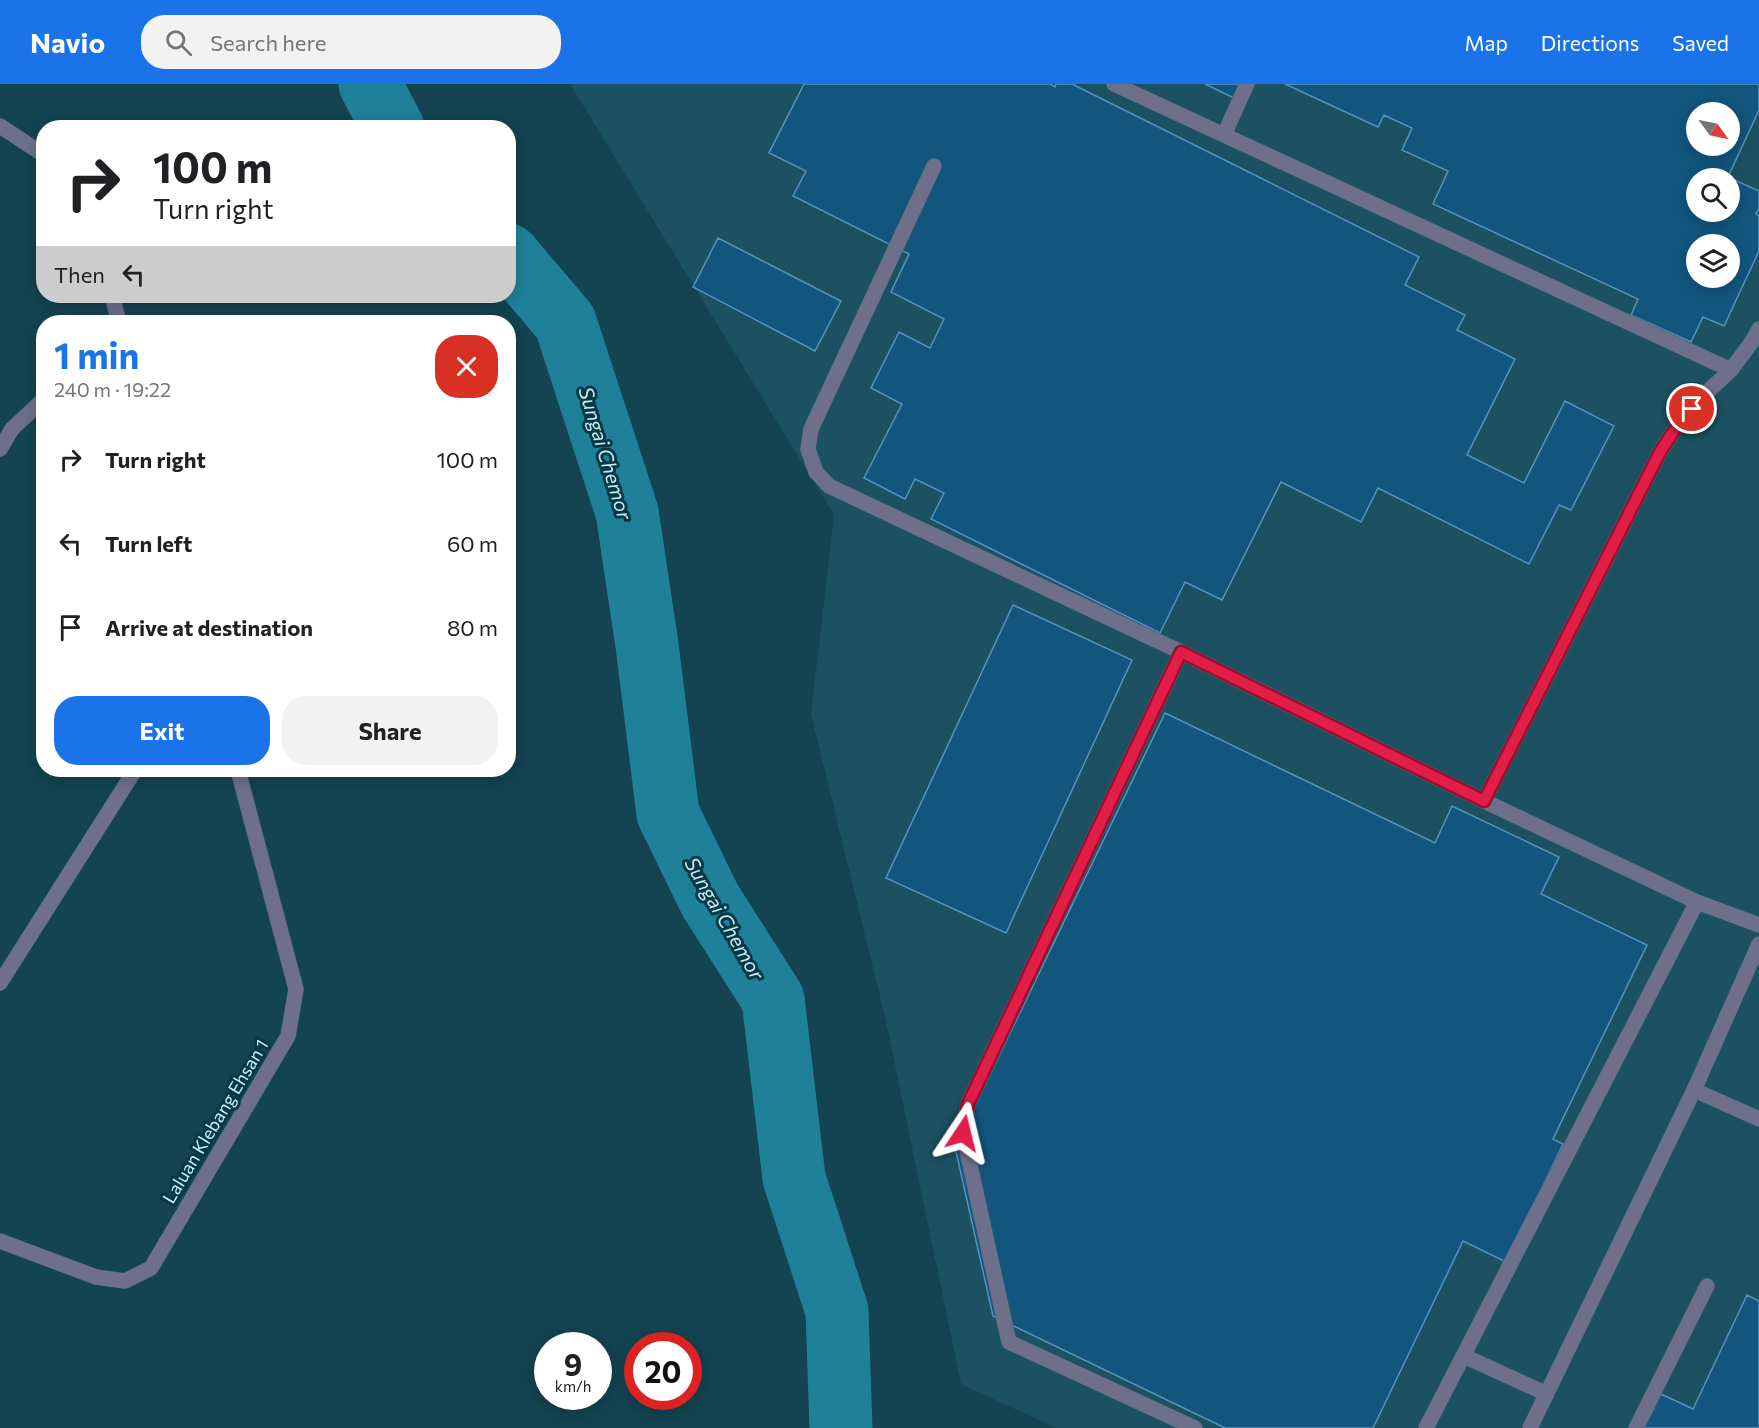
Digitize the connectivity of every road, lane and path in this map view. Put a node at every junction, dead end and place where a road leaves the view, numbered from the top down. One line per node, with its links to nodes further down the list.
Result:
1 (1114, 84): 4 (street)
2 (1247, 84): 4 (street)
3 (0, 126): 5 (street)
4 (1224, 135): 8 (street)
5 (36, 150)
6 (934, 166): 11 (street)
7 (1759, 329): 8 (street)
8 (1731, 370): 14 (street)
9 (36, 406): 10 (street)
10 (0, 449)
11 (1181, 652): 14 (street); 25 (street)
12 (131, 777): 18 (street)
13 (240, 777): 21 (street, Laluan Klebang Ehsan 1)
14 (1484, 801): 15 (street)
15 (1697, 902): 16 (street); 23 (street)
16 (1759, 925)
17 (1759, 944): 19 (street)
18 (0, 983)
19 (1694, 1090): 20 (street); 24 (street)
20 (1759, 1119)
21 (0, 1241)
22 (1707, 1286): 28 (street)
23 (1464, 1356): 24 (street); 26 (street)
24 (1546, 1394): 27 (street)
25 (1195, 1428)
26 (1426, 1428)
27 (1530, 1428)
28 (1636, 1428)

